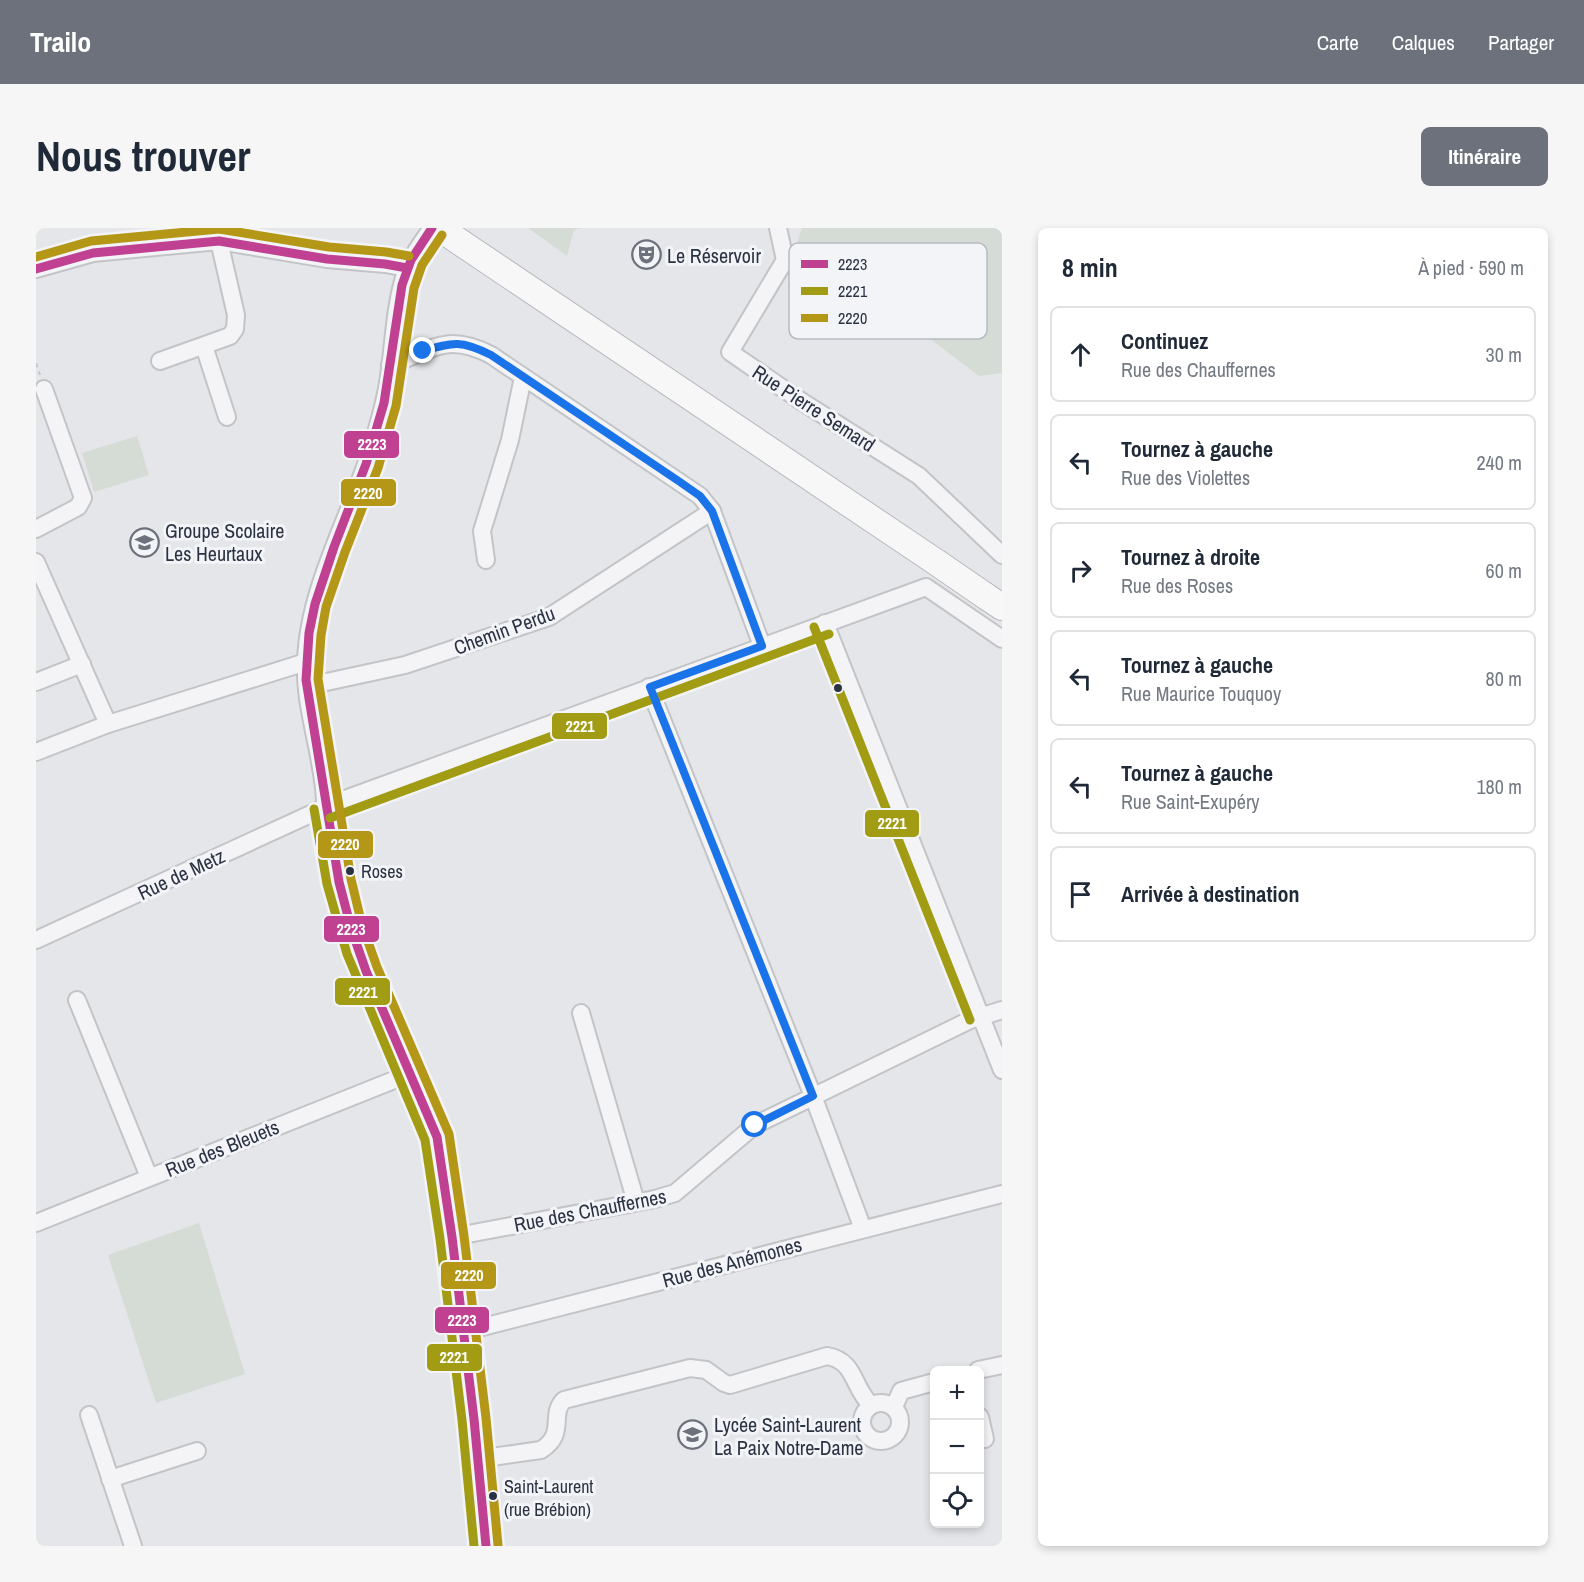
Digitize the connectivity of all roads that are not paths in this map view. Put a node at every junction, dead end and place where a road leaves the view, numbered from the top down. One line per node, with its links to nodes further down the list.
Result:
1 (432, 228): 7 (street)
2 (439, 228): 5 (highway)
3 (778, 228): 17 (street, Rue Pierre Semard)
4 (193, 235): 6 (street); 8 (street)
5 (464, 236): 20 (highway)
6 (219, 241): 7 (street); 9 (street)
7 (407, 268): 11 (street)
8 (36, 269)
9 (204, 346): 10 (street); 14 (street)
10 (160, 361)
11 (390, 365): 12 (street); 24 (street)
12 (523, 377): 15 (street); 18 (street)
13 (44, 389): 16 (street)
14 (227, 417)
15 (712, 511): 23 (street); 27 (street, Chemin Perdu)
16 (36, 529)
17 (1002, 555)
18 (486, 560)
19 (36, 562): 25 (street)
20 (996, 594)
21 (825, 623): 22 (street, Rue de Metz); 23 (street, Rue de Metz); 36 (street)
22 (1002, 639)
23 (762, 646): 28 (street, Rue de Metz)
24 (306, 662): 27 (street); 29 (street)
25 (82, 664): 26 (street); 29 (street)
26 (36, 682)
27 (308, 686): 31 (street)
28 (650, 687): 31 (street, Rue de Metz); 39 (street)
29 (108, 724): 30 (street)
30 (36, 752)
31 (326, 807): 32 (street, Rue de Metz); 38 (street)
32 (36, 940)
33 (77, 1000): 40 (street)
34 (1002, 1010): 36 (street, Rue des Chauffernes)
35 (581, 1013): 42 (street)
36 (981, 1016): 37 (street); 39 (street, Rue des Chauffernes)
37 (1002, 1070)
38 (410, 1074): 40 (street, Rue des Bleuets); 45 (street)
39 (813, 1096): 42 (street, Rue des Chauffernes); 44 (street)
40 (149, 1177): 43 (street, Rue des Bleuets)
41 (1002, 1194): 44 (street, Rue des Anémones)
42 (636, 1202): 45 (street, Rue des Chauffernes)
43 (36, 1223)
44 (863, 1228): 46 (street, Rue des Anémones)
45 (452, 1237): 46 (street)
46 (463, 1332): 56 (street)
47 (1002, 1365): 48 (street)
48 (984, 1370)
49 (930, 1383): 51 (street)
50 (871, 1405): 51 (street); 51 (street); 56 (street)
51 (894, 1407)
52 (89, 1415): 57 (street)
53 (981, 1420): 54 (street)
54 (985, 1439)
55 (197, 1451): 57 (street)
56 (478, 1459): 59 (street)
57 (110, 1479): 58 (street)
58 (133, 1546)
59 (486, 1546)

